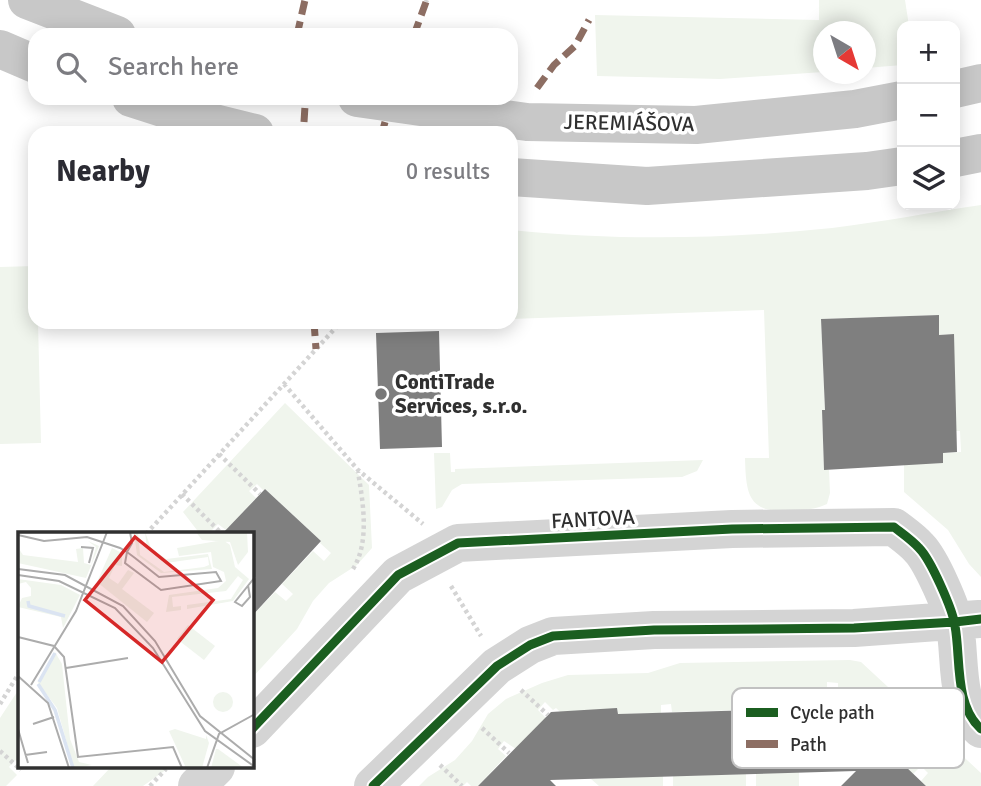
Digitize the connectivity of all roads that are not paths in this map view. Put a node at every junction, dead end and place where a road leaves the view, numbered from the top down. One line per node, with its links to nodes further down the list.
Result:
1 (27, 0): 2 (main road)
2 (99, 28)
3 (0, 49): 4 (main road)
4 (28, 61)
5 (981, 83): 6 (main road)
6 (960, 88)
7 (897, 101): 9 (main road, JEREMIÁŠOVA)
8 (153, 105): 10 (main road)
9 (407, 105)
10 (227, 126)
11 (981, 153): 12 (main road)
12 (960, 157)
13 (897, 167): 14 (main road)
14 (518, 177)
15 (968, 621): 16 (street, FANTOVA); 17 (street, FANTOVA); 20 (street)
16 (254, 727)
17 (981, 729)
18 (215, 768): 19 (street)
19 (197, 786)
20 (373, 786)

